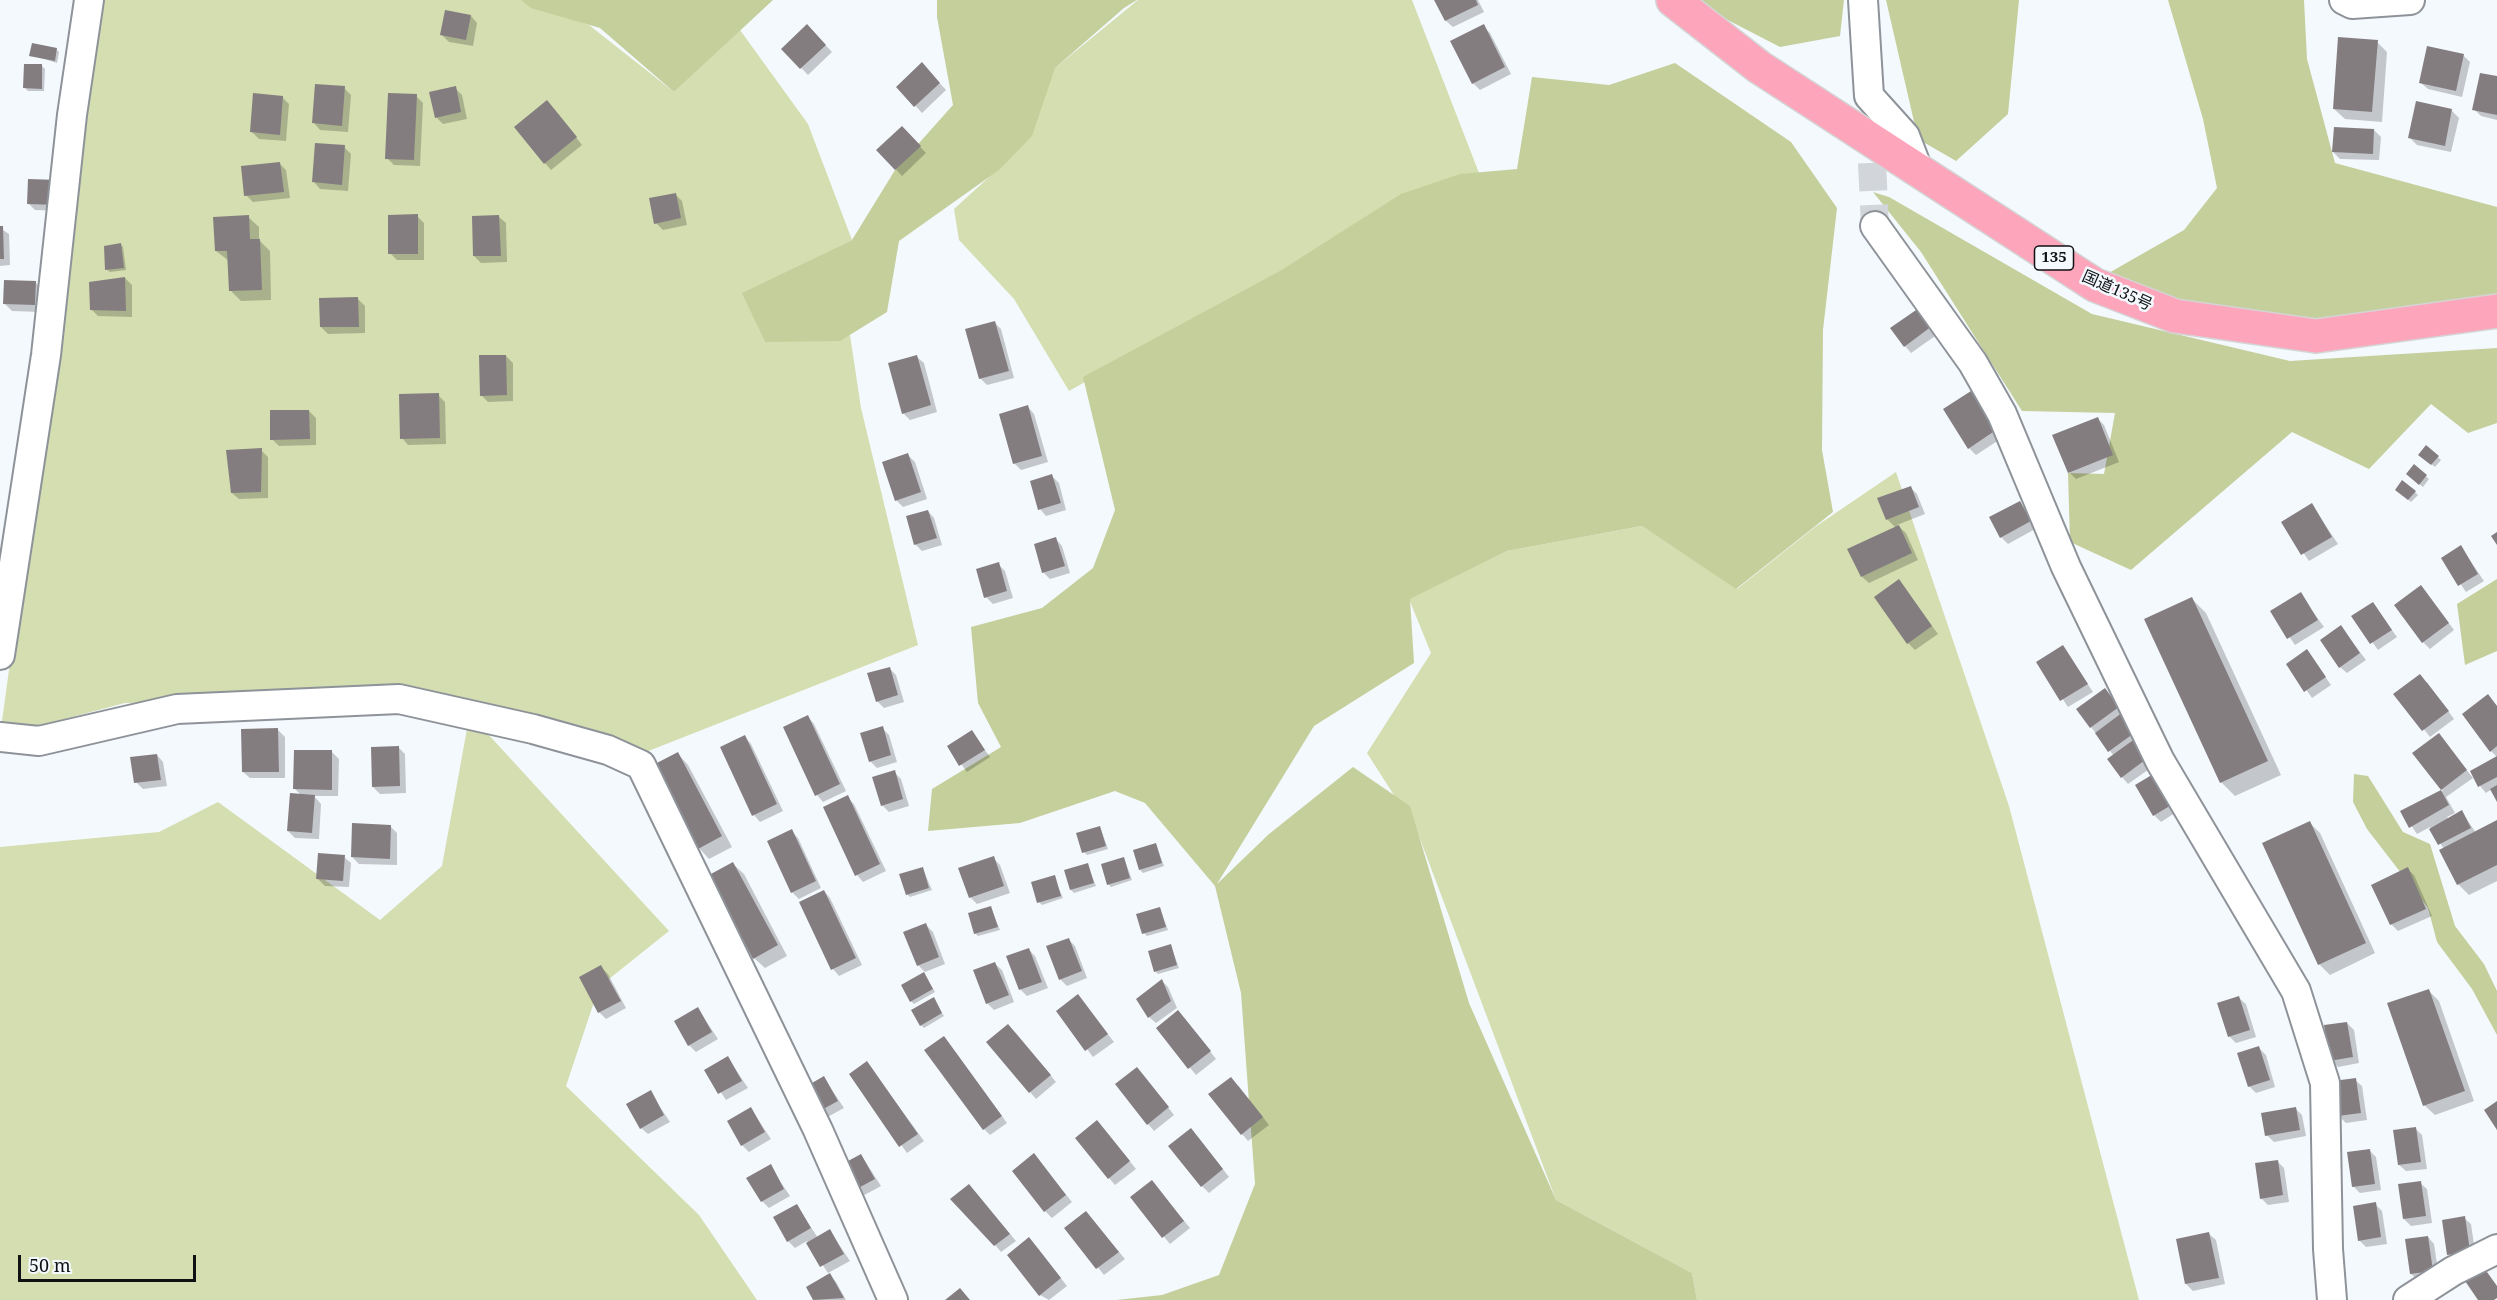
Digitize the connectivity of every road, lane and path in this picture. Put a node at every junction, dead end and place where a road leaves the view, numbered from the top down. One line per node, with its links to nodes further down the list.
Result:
1 (89, 0): 9 (street)
2 (1673, 0): 6 (highway, 国道135号 / 135)
3 (1863, 0): 6 (street)
4 (2344, 0): 5 (street)
5 (2410, 0)
6 (1918, 170): 8 (highway, 国道135号 / 135)
7 (1875, 226): 13 (street)
8 (2497, 311)
9 (0, 655)
10 (0, 737): 12 (street)
11 (2497, 1249): 14 (street)
12 (892, 1300)
13 (2332, 1300)
14 (2408, 1300)

